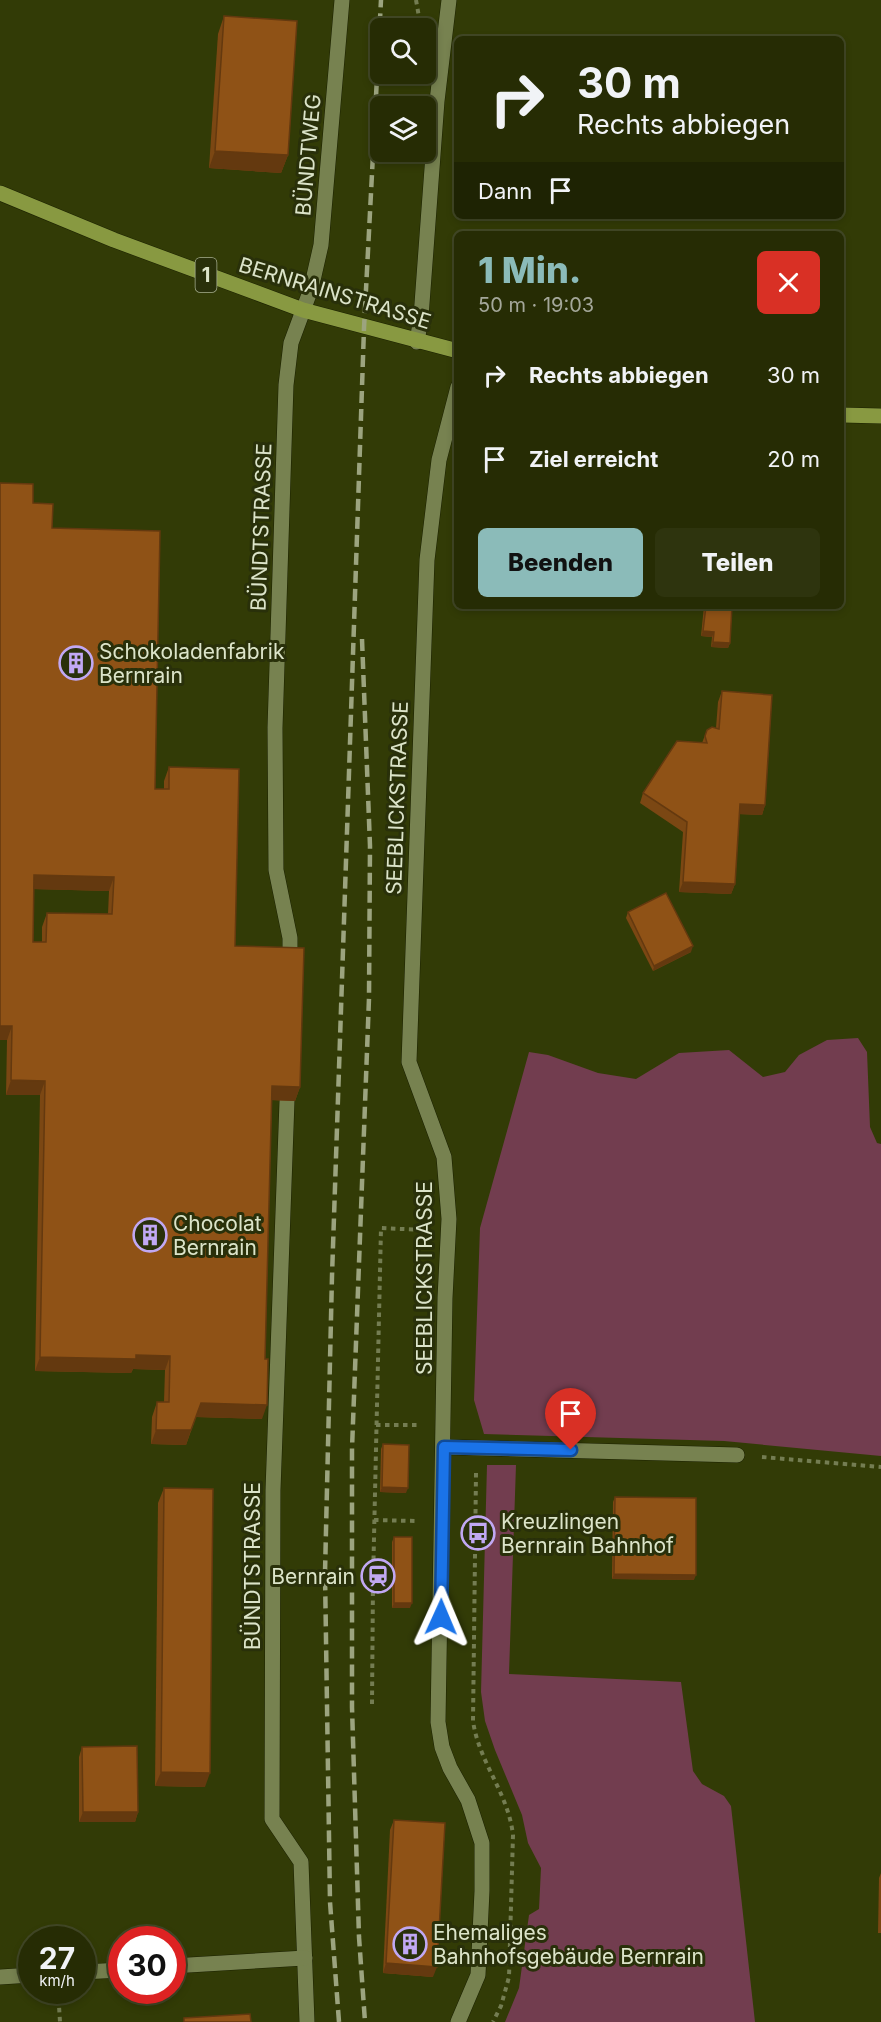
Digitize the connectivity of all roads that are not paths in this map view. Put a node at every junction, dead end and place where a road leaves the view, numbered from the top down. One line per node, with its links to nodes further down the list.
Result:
1 (342, 0): 4 (street, BÜNDTWEG)
2 (449, 0): 5 (street)
3 (0, 193): 4 (main road, BERNRAINSTRASSE / 1)
4 (303, 310): 5 (main road, BERNRAINSTRASSE / 1); 10 (street, BÜNDTSTRASSE)
5 (417, 342): 6 (main road, BERNRAINSTRASSE / 1)
6 (454, 350)
7 (454, 402): 12 (street, SEEBLICKSTRASSE)
8 (844, 415): 9 (main road)
9 (881, 416)
10 (290, 962)
11 (287, 1101): 14 (street, BÜNDTSTRASSE)
12 (444, 1447): 13 (street); 19 (street, SEEBLICKSTRASSE)
13 (737, 1455)
14 (305, 1958): 15 (street); 18 (street, BÜNDTSTRASSE)
15 (186, 1965)
16 (18, 1976): 17 (street)
17 (0, 1977)
18 (307, 2022)
19 (458, 2022)

